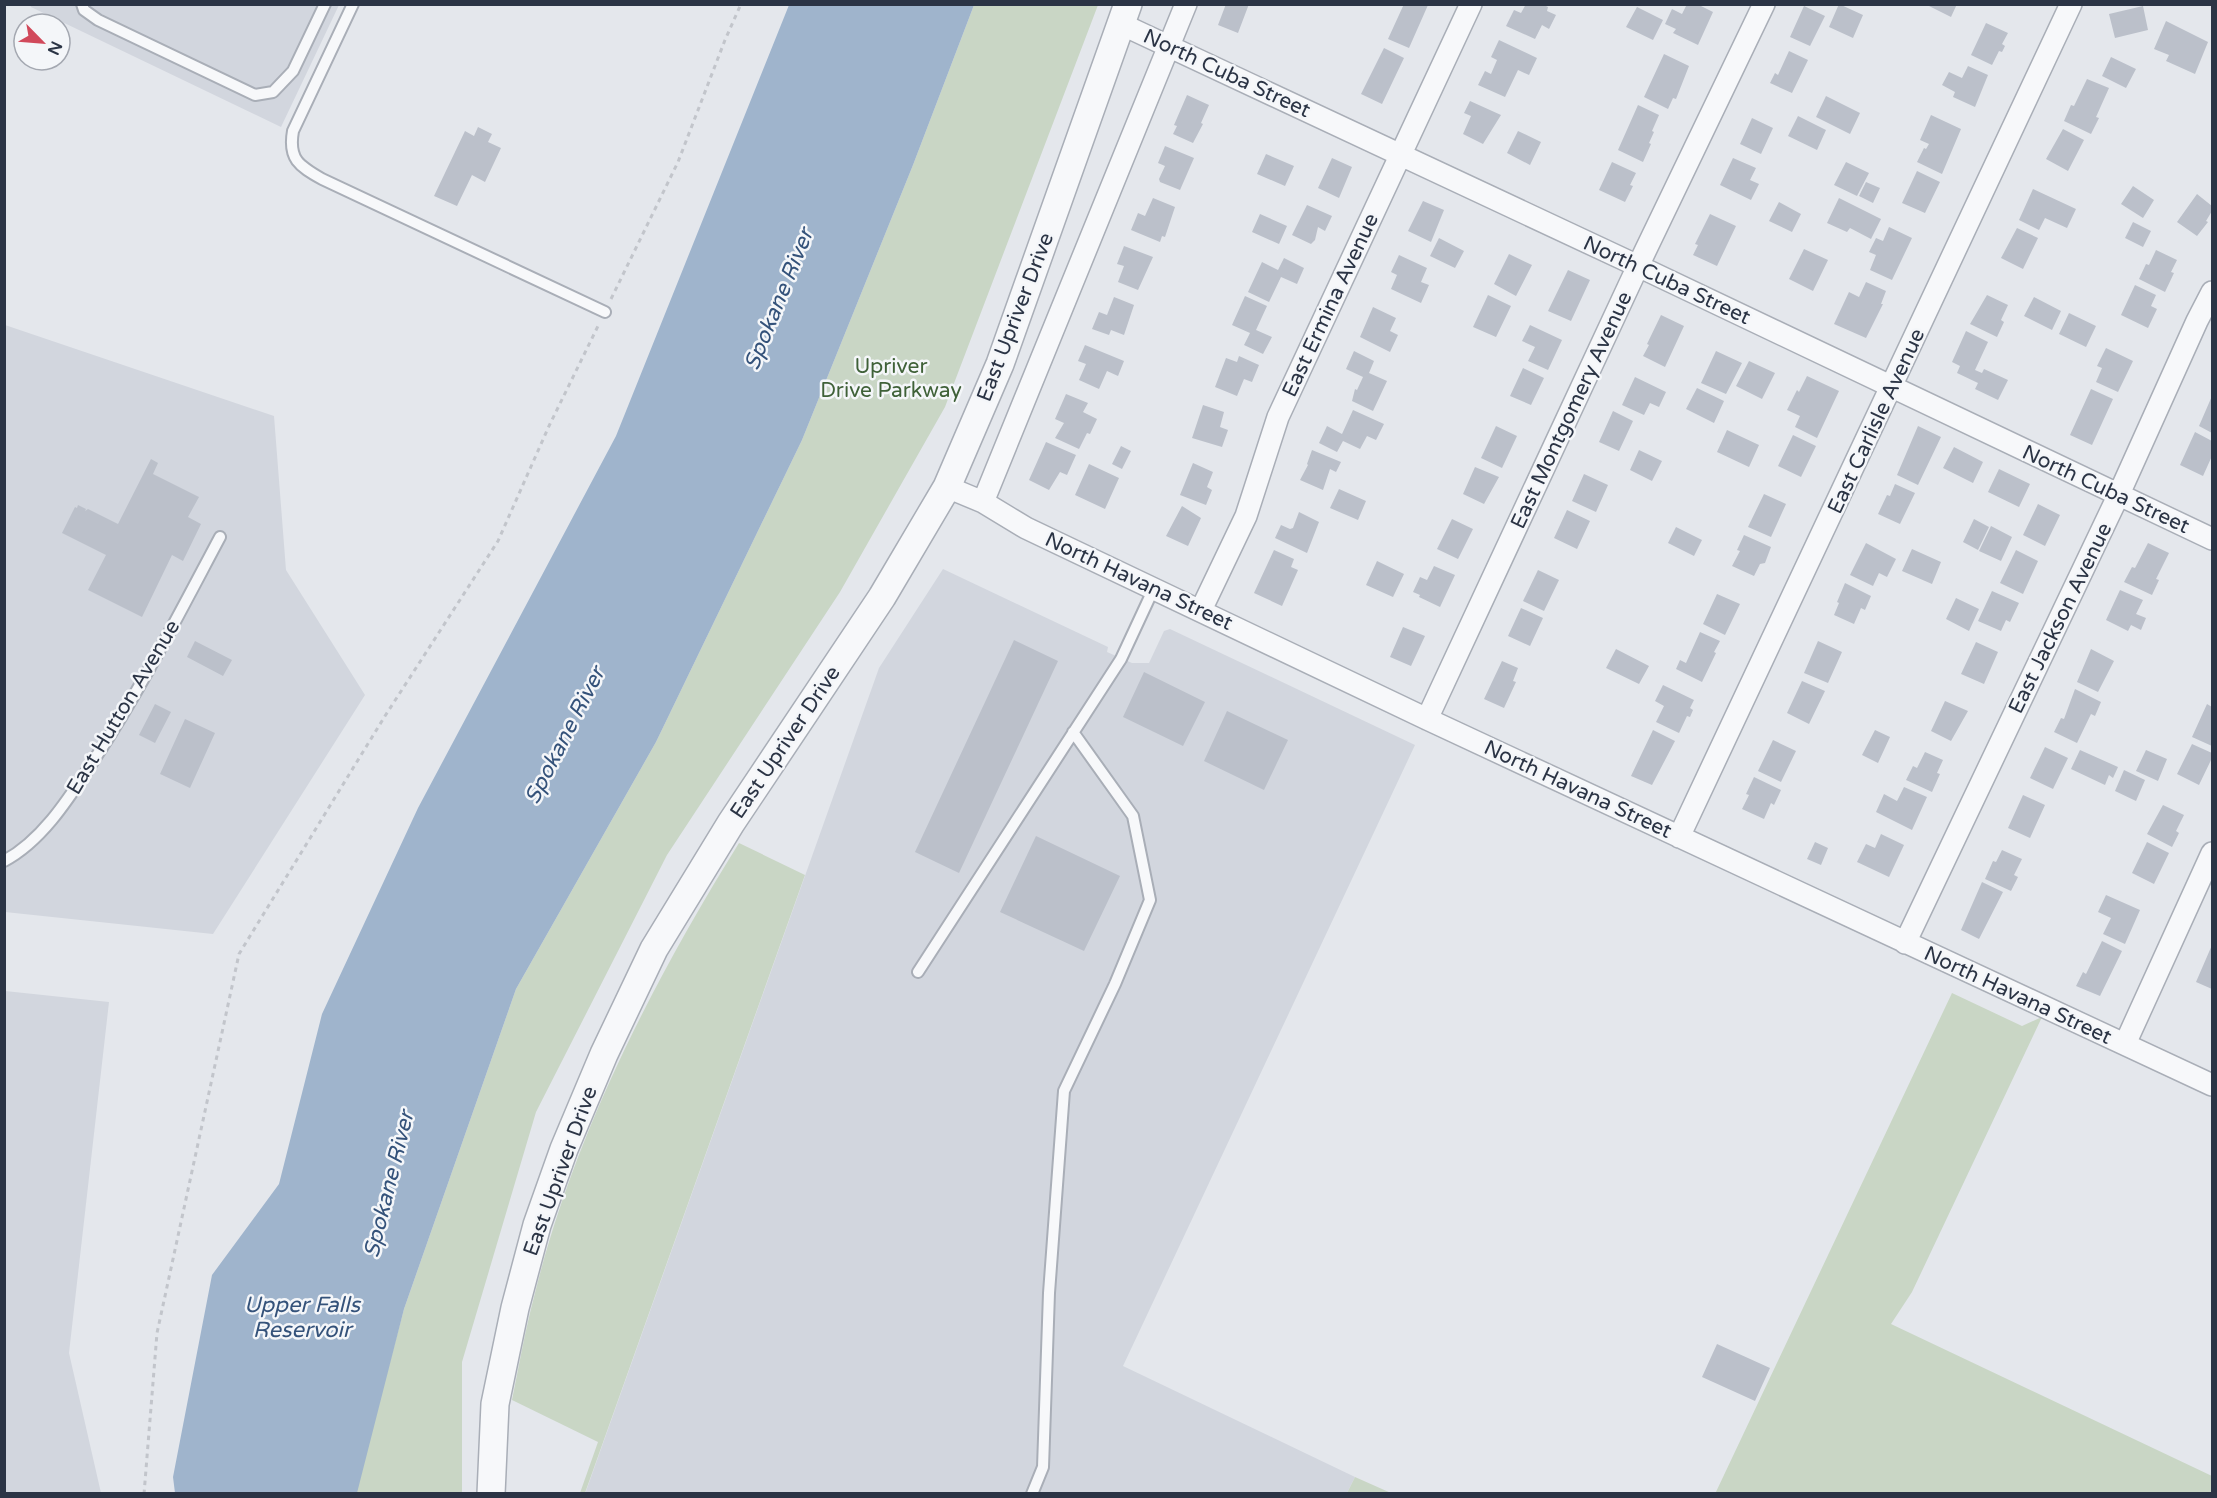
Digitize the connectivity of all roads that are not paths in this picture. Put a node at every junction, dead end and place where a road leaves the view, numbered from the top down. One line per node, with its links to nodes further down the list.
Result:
1 (82, 4): 2 (lane)
2 (325, 4)
3 (353, 4): 13 (lane)
4 (1186, 4): 9 (street, East Upriver Drive)
5 (1471, 4): 10 (street, East Ermina Avenue)
6 (1764, 4): 11 (street, East Montgomery Avenue)
7 (2071, 4): 14 (street, East Carlisle Avenue)
8 (1125, 14): 9 (street, North Cuba Street); 15 (street, East Upriver Drive)
9 (1170, 46): 10 (street, North Cuba Street); 17 (street, East Upriver Drive)
10 (1400, 154): 11 (street, North Cuba Street); 21 (street, East Ermina Avenue)
11 (1638, 266): 14 (street, North Cuba Street); 22 (street, East Montgomery Avenue)
12 (2212, 292): 16 (street, East Jackson Avenue)
13 (605, 312)
14 (1892, 387): 16 (street, North Cuba Street); 24 (street, East Carlisle Avenue)
15 (947, 487): 17 (street, North Havana Street); 31 (street, East Upriver Drive)
16 (2119, 495): 19 (street, North Cuba Street); 27 (street, East Jackson Avenue)
17 (982, 502): 20 (street, North Havana Street)
18 (220, 537): 26 (lane, East Hutton Avenue)
19 (2212, 539)
20 (1154, 588): 21 (street, North Havana Street); 23 (lane)
21 (1201, 610): 22 (street, North Havana Street)
22 (1427, 719): 24 (street, North Havana Street)
23 (1074, 732): 28 (lane); 32 (lane)
24 (1679, 837): 27 (street, North Havana Street)
25 (2212, 853): 29 (street)
26 (4, 861)
27 (1905, 943): 29 (street, North Havana Street)
28 (918, 972)
29 (2125, 1044): 30 (street, North Havana Street)
30 (2212, 1085)
31 (491, 1494)
32 (1032, 1494)

